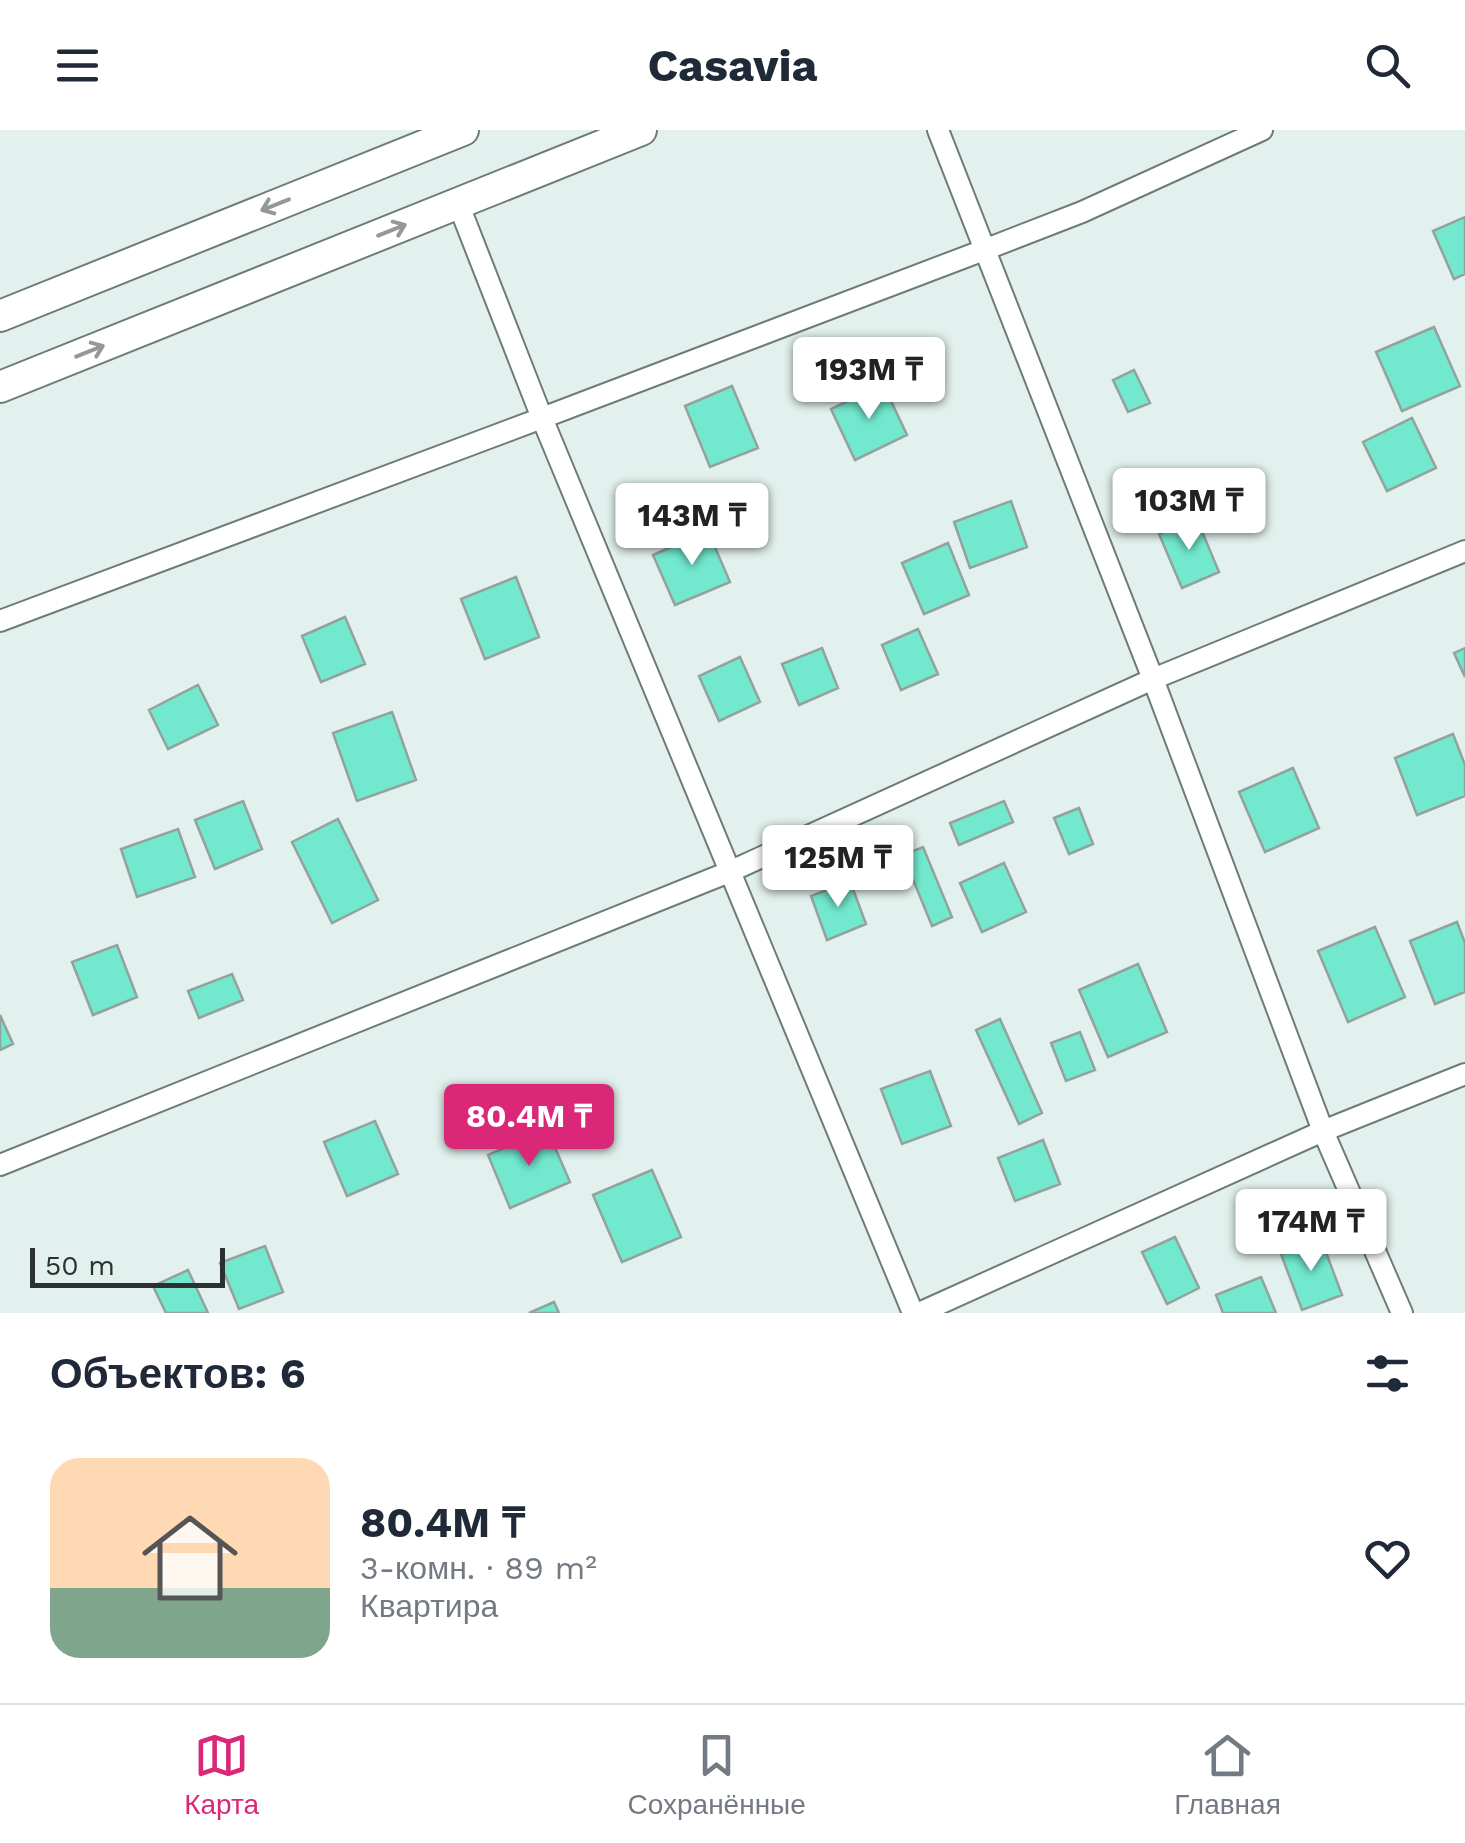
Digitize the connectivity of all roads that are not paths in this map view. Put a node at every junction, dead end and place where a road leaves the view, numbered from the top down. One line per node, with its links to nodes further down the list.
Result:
1 (463, 130): 7 (main road, one-way to 7)
2 (642, 130): 5 (main road)
3 (938, 130): 6 (street)
4 (1262, 130): 6 (street)
5 (458, 203): 8 (main road, one-way to 5); 9 (street)
6 (984, 250): 9 (street); 12 (street)
7 (0, 316)
8 (0, 387)
9 (542, 418): 11 (street); 13 (street)
10 (1465, 551): 12 (street)
11 (0, 621)
12 (1153, 679): 13 (street); 15 (street)
13 (729, 872): 16 (street); 17 (street)
14 (1465, 1074): 15 (street)
15 (1323, 1130): 17 (street); 18 (street)
16 (0, 1165)
17 (916, 1313)
18 (1402, 1313)

